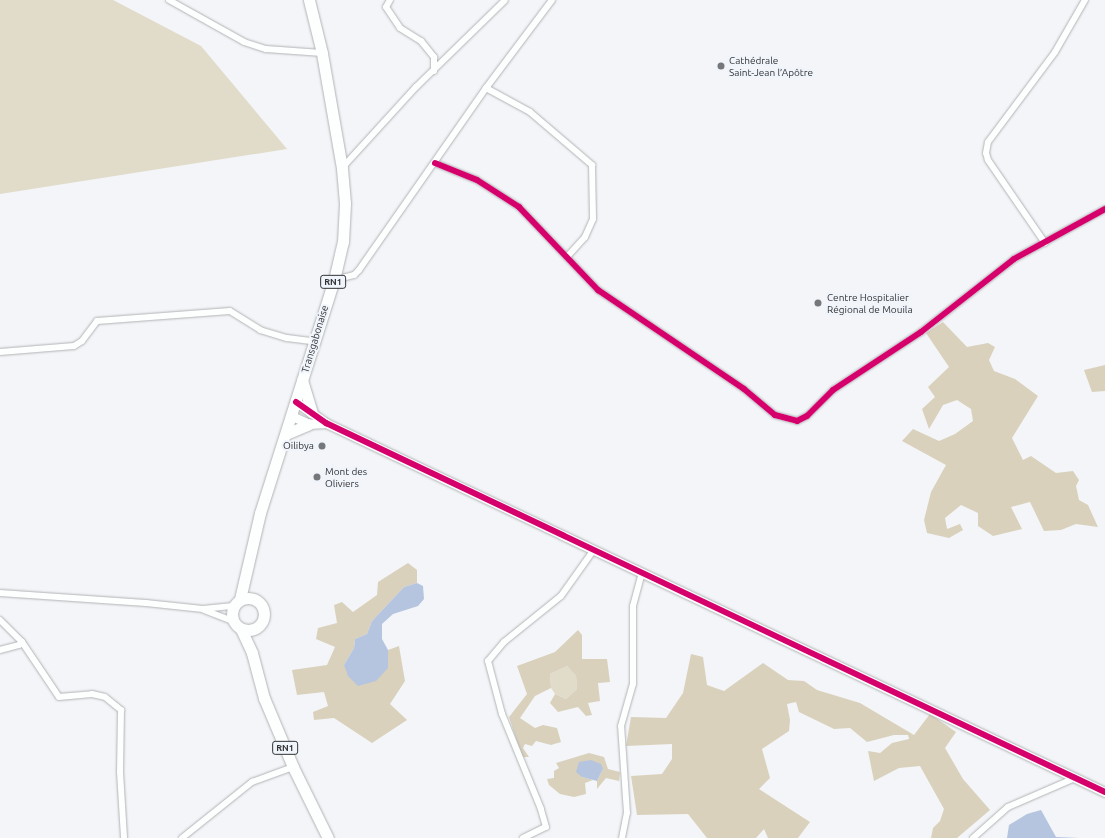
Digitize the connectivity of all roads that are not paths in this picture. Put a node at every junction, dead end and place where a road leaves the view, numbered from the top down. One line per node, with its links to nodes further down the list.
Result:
1 (169, 0): 7 (street)
2 (309, 0): 7 (highway, Transgabonaise / RN1)
3 (390, 0): 8 (street)
4 (505, 0): 8 (street)
5 (552, 0): 9 (street)
6 (1084, 0): 13 (street)
7 (322, 53): 11 (highway, Transgabonaise / RN1)
8 (434, 71): 11 (street)
9 (486, 88): 10 (street); 14 (street)
10 (435, 162): 14 (street); 15 (street)
11 (342, 168): 15 (highway, Transgabonaise / RN1)
12 (1105, 208): 13 (street)
13 (1045, 243): 14 (street)
14 (567, 257)
15 (334, 280): 16 (highway, Transgabonaise / RN1)
16 (313, 341): 17 (street); 18 (highway, Transgabonaise / RN1)
17 (0, 352)
18 (302, 380): 19 (highway, Transgabonaise / RN1); 20 (highway)
19 (296, 402): 20 (street); 21 (highway, Transgabonaise / RN1)
20 (312, 412): 22 (street)
21 (292, 416): 23 (street); 24 (highway, Transgabonaise / RN1)
22 (326, 423): 23 (street); 25 (street)
23 (309, 424): 24 (highway)
24 (286, 434): 26 (highway, Transgabonaise / RN1)
25 (593, 551): 27 (street); 45 (street)
26 (251, 557): 29 (highway, Transgabonaise / RN1); 30 (highway, Transgabonaise / RN1)
27 (642, 572): 40 (street); 46 (street)
28 (0, 593): 31 (street)
29 (254, 599): 30 (highway); 34 (highway)
30 (237, 603): 31 (street); 33 (highway)
31 (203, 609): 33 (street)
32 (0, 620): 36 (street)
33 (233, 620): 35 (highway)
34 (255, 628): 35 (highway); 38 (highway, RN1)
35 (242, 629): 38 (highway, RN1)
36 (22, 642): 37 (street); 43 (street)
37 (0, 650)
38 (252, 653): 39 (highway, RN1)
39 (293, 767): 42 (street); 44 (highway, RN1)
40 (1075, 778): 41 (street); 47 (street)
41 (1105, 792)
42 (186, 837)
43 (124, 838)
44 (328, 838)
45 (523, 838)
46 (622, 838)
47 (973, 838)

